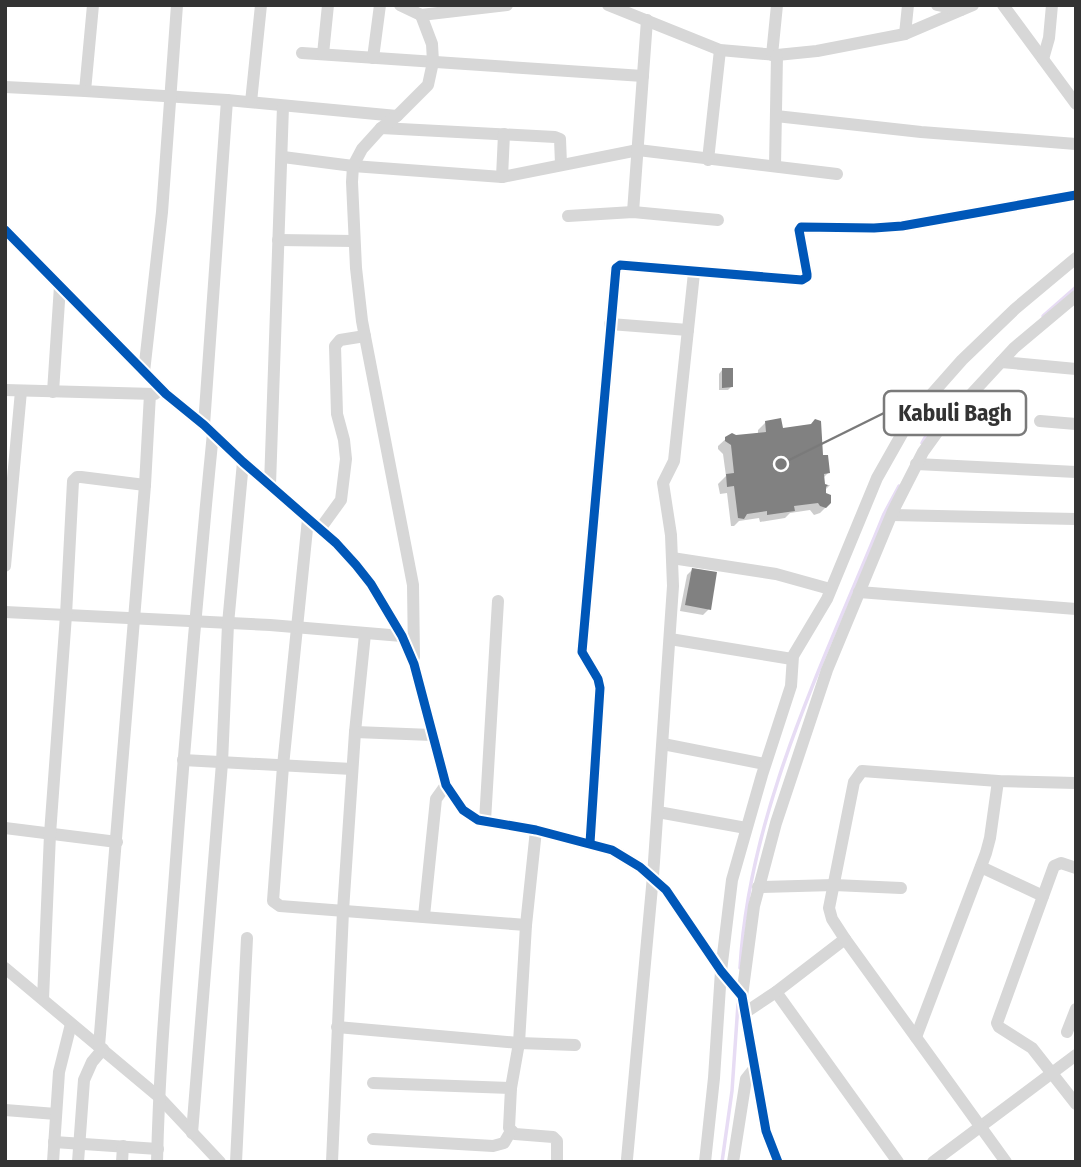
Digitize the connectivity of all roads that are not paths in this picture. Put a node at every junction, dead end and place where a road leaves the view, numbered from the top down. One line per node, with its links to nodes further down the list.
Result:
1 (93, 5): 27 (street)
2 (177, 5): 28 (street)
3 (261, 5): 30 (street)
4 (328, 5): 20 (street)
5 (380, 5): 22 (street)
6 (400, 5): 15 (street)
7 (507, 5): 15 (street)
8 (608, 5): 16 (street)
9 (777, 5): 21 (street)
10 (908, 5): 17 (street)
11 (937, 5): 14 (street)
12 (1003, 5): 23 (street)
13 (1052, 5): 23 (street)
14 (967, 8): 17 (street)
15 (421, 15): 24 (street)
16 (647, 20): 18 (street); 25 (street)
17 (905, 34): 21 (street)
18 (720, 50): 21 (street); 40 (street)
19 (302, 53): 20 (street)
20 (323, 54): 22 (street)
21 (774, 55): 34 (street)
22 (373, 58): 24 (street)
23 (1043, 60): 31 (street)
24 (433, 62): 25 (street); 33 (street)
25 (643, 76): 38 (street)
26 (5, 87): 27 (street)
27 (85, 91): 28 (street)
28 (170, 97): 29 (street); 62 (street)
29 (227, 100): 30 (street); 70 (street)
30 (251, 102): 32 (street)
31 (1076, 104)
32 (283, 106): 33 (street); 39 (street)
33 (397, 116): 35 (street)
34 (776, 116): 37 (street); 43 (street)
35 (381, 128): 36 (street); 42 (street)
36 (504, 134): 41 (street); 45 (street)
37 (1076, 144)
38 (638, 150): 40 (street); 41 (street); 47 (street)
39 (283, 157): 42 (street); 51 (street)
40 (708, 160): 43 (street)
41 (561, 164): 45 (street)
42 (353, 166): 45 (street); 52 (street)
43 (775, 166): 44 (street)
44 (837, 174)
45 (502, 177)
46 (1076, 195): 54 (street)
47 (632, 212): 48 (street); 49 (street)
48 (568, 216)
49 (718, 220)
50 (5, 230): 55 (street)
51 (278, 240): 52 (street); 75 (street)
52 (354, 241): 59 (street)
53 (1076, 258): 82 (street)
54 (694, 273): 57 (street); 58 (street)
55 (61, 286): 62 (street); 65 (street)
56 (1076, 296): 60 (street)
57 (610, 324): 58 (street); 115 (street)
58 (688, 330): 80 (street)
59 (365, 336): 79 (street); 96 (street)
60 (1001, 362): 61 (street); 72 (street)
61 (1076, 369)
62 (144, 372): 67 (street)
63 (5, 390): 64 (street)
64 (21, 391): 65 (street); 81 (street)
65 (53, 392): 66 (street)
66 (150, 394): 67 (street); 74 (street)
67 (166, 394): 70 (street)
68 (1040, 421): 69 (street)
69 (1076, 424)
70 (208, 429): 71 (street); 89 (street)
71 (243, 462): 75 (street); 90 (street)
72 (916, 464): 73 (street); 76 (street)
73 (1076, 472)
74 (145, 485): 87 (street); 88 (street)
75 (270, 485): 77 (street)
76 (891, 515): 78 (street); 83 (street)
77 (309, 519): 79 (street); 91 (street)
78 (1076, 519)
79 (320, 528): 93 (street)
80 (672, 558): 82 (street); 94 (street)
81 (5, 566)
82 (830, 589): 95 (street)
83 (859, 592): 85 (street); 120 (street)
84 (498, 601): 109 (street)
85 (1076, 608)
86 (5, 612): 87 (street)
87 (66, 615): 88 (street); 113 (street)
88 (132, 619): 89 (street); 114 (street)
89 (194, 621): 90 (street); 100 (street)
90 (228, 624): 91 (street); 101 (street)
91 (298, 628): 92 (street); 103 (street)
92 (365, 634): 93 (street); 97 (street)
93 (402, 636): 96 (street)
94 (670, 639): 95 (street); 99 (street)
95 (792, 659): 102 (street)
96 (414, 664): 98 (street)
97 (355, 732): 98 (street); 104 (street)
98 (432, 736): 107 (street)
99 (663, 744): 102 (street); 108 (street)
100 (183, 760): 101 (street); 147 (street)
101 (222, 763): 103 (street); 153 (street)
102 (765, 764): 111 (street)
103 (284, 766): 104 (street); 123 (street)
104 (352, 769): 123 (street)
105 (998, 782): 106 (street); 116 (street); 119 (street)
106 (1076, 783)
107 (446, 785): 109 (street); 124 (street)
108 (658, 812): 111 (street); 118 (street)
109 (485, 821): 112 (street)
110 (5, 828): 113 (street)
111 (746, 828): 129 (street)
112 (536, 830): 115 (street); 125 (street)
113 (50, 834): 114 (street); 132 (street)
114 (117, 842): 141 (street)
115 (590, 843): 118 (street)
116 (981, 867): 122 (street); 138 (street)
117 (1076, 868): 122 (street)
118 (653, 876): 129 (street); 159 (street)
119 (834, 885): 120 (street); 121 (street); 127 (street)
120 (758, 887): 131 (street)
121 (901, 888)
122 (1043, 896): 144 (street)
123 (343, 911): 124 (street); 136 (street)
124 (424, 916): 125 (street)
125 (526, 925): 139 (street)
126 (247, 938): 164 (street)
127 (845, 939): 130 (street); 138 (street)
128 (5, 968): 132 (street)
129 (723, 973): 131 (street); 167 (street)
130 (776, 992): 134 (street); 170 (street)
131 (741, 994): 134 (street)
132 (43, 999): 135 (street)
133 (1076, 1009): 137 (street)
134 (746, 1012): 143 (street)
135 (71, 1024): 141 (street); 150 (street)
136 (337, 1027): 139 (street); 165 (street)
137 (1067, 1032)
138 (916, 1037): 151 (street)
139 (519, 1043): 140 (street); 146 (street)
140 (575, 1045)
141 (101, 1047): 147 (street); 156 (street)
142 (1076, 1055): 144 (street)
143 (754, 1069): 168 (street); 169 (street)
144 (1051, 1073): 148 (street); 151 (street)
145 (373, 1083): 146 (street)
146 (511, 1088): 152 (street)
147 (159, 1097): 153 (street); 158 (street)
148 (1076, 1104)
149 (5, 1110): 150 (street)
150 (56, 1114): 155 (street)
151 (981, 1126): 171 (street); 172 (street)
152 (511, 1131): 154 (street); 166 (street)
153 (192, 1133): 163 (street)
154 (373, 1139)
155 (54, 1142): 156 (street); 160 (street)
156 (80, 1143): 157 (street); 161 (street)
157 (123, 1146): 158 (street); 162 (street)
158 (158, 1155)
159 (627, 1159)
160 (53, 1162)
161 (78, 1162)
162 (122, 1162)
163 (220, 1162)
164 (236, 1162)
165 (332, 1162)
166 (557, 1162)
167 (705, 1162)
168 (733, 1162)
169 (778, 1162)
170 (898, 1162)
171 (933, 1162)
172 (1006, 1162)

